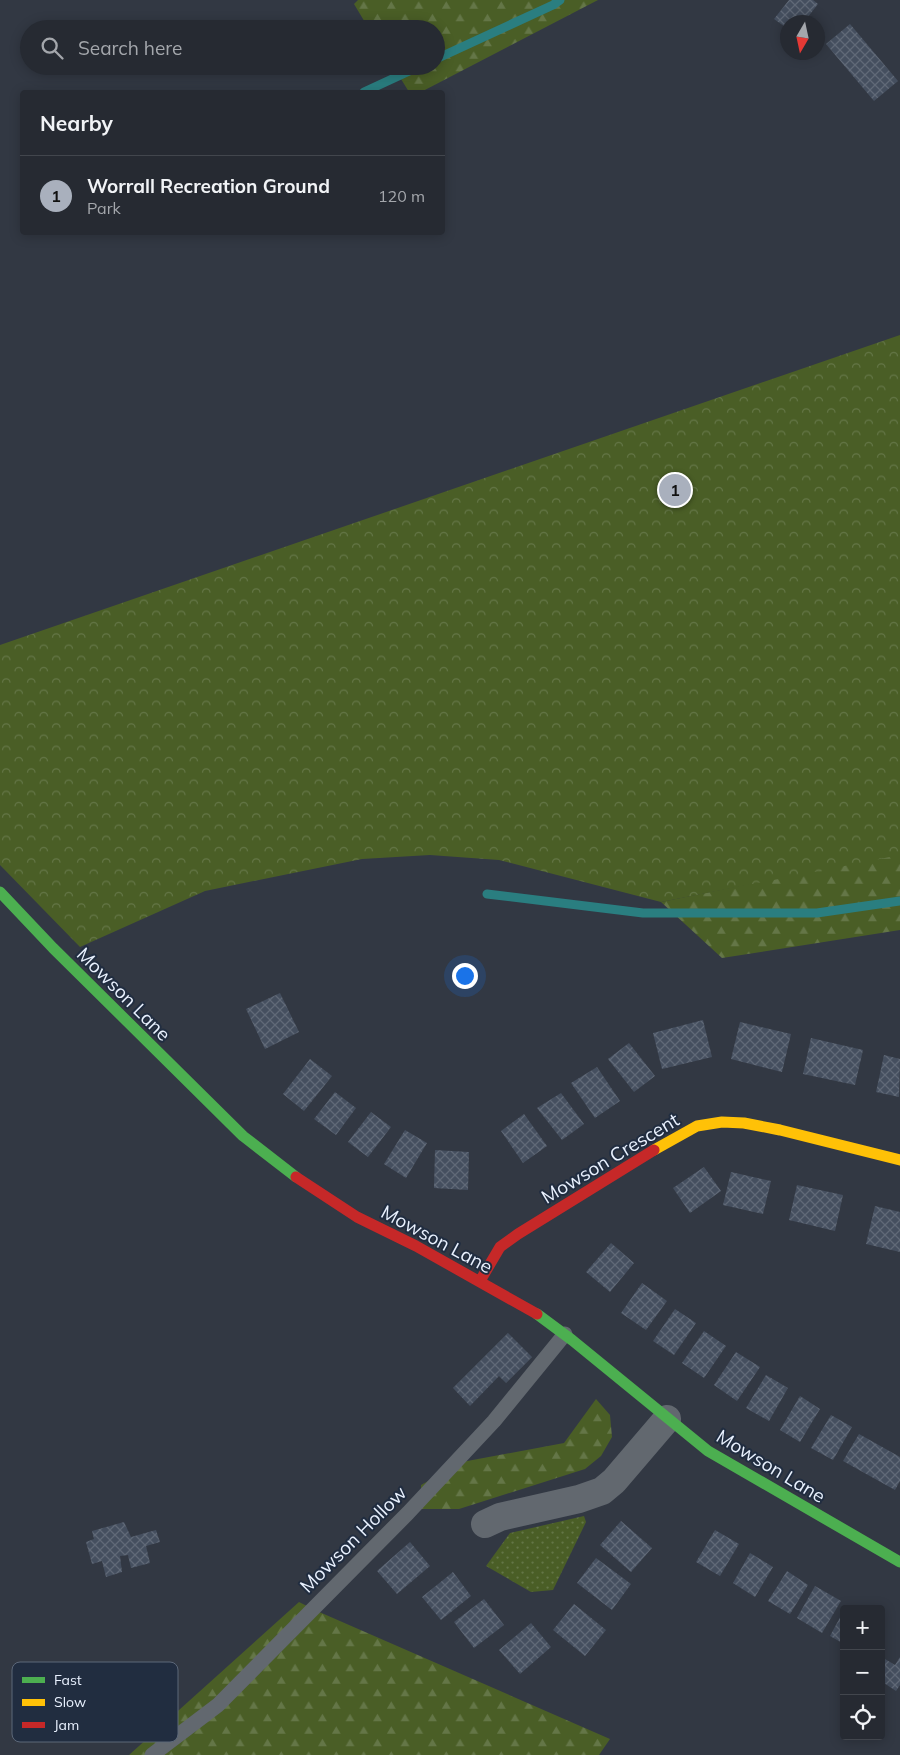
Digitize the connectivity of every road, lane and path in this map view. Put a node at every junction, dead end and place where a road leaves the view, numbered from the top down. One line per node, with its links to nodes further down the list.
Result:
1 (0, 892): 3 (street, Mowson Lane)
2 (900, 1160): 3 (street, Mowson Crescent)
3 (480, 1280): 4 (street, Mowson Lane)
4 (564, 1334): 5 (street, Mowson Lane); 8 (lane, Mowson Hollow)
5 (667, 1419): 6 (street); 7 (street, Mowson Lane)
6 (485, 1524)
7 (900, 1562)
8 (178, 1735)
9 (169, 1742): 10 (lane, Mowson Hollow)
10 (152, 1755)

